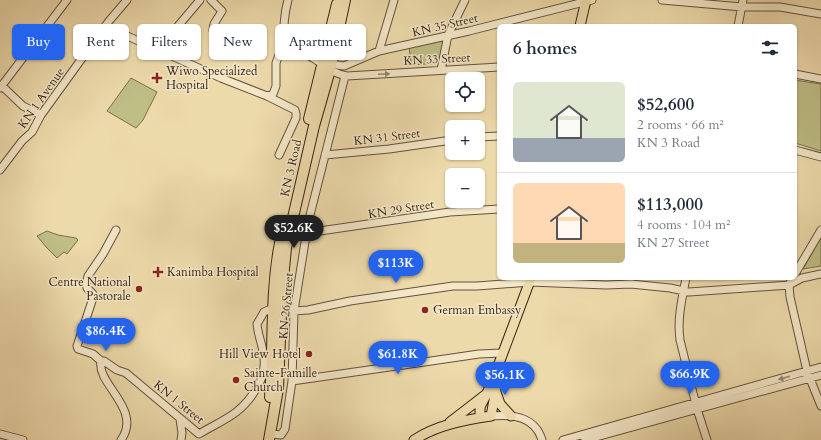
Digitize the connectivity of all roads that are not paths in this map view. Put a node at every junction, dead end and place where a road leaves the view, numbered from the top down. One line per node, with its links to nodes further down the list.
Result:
1 (67, 0): 34 (street)
2 (127, 0): 14 (street, KN 1 Avenue)
3 (200, 0): 15 (street)
4 (211, 0): 16 (street)
5 (288, 0): 17 (street)
6 (338, 0): 28 (highway, KN 3 Road)
7 (345, 0): 28 (highway, KN 3 Road)
8 (394, 0): 24 (street)
9 (465, 0): 22 (street)
10 (588, 0): 19 (street, KN 35 Street); 20 (main road)
11 (662, 0): 12 (street)
12 (742, 3): 13 (street); 21 (street)
13 (821, 14)
14 (107, 24)
15 (180, 24)
16 (214, 24)
17 (285, 24)
18 (497, 24): 22 (street, KN 35 Street)
19 (498, 24)
20 (581, 24)
21 (738, 24)
22 (448, 35): 24 (street, KN 35 Street); 30 (street)
23 (129, 37): 35 (street)
24 (379, 51): 28 (street, KN 35 Street)
25 (81, 60): 36 (street, KN 1 Avenue)
26 (277, 60): 35 (street)
27 (318, 60): 28 (street, KN 33 Street)
28 (325, 64): 32 (street, KN 33 Street); 56 (highway, KN 3 Road); 57 (highway, KN 3 Road)
29 (497, 67): 30 (street, KN 33 Street)
30 (441, 70): 32 (street, KN 33 Street, one-way to 30)
31 (797, 74): 33 (street)
32 (345, 76): 42 (street, KN 26 Street)
33 (821, 79)
34 (1, 85): 36 (street)
35 (267, 96): 41 (street)
36 (41, 115): 44 (street, KN 1 Avenue)
37 (497, 136): 38 (street)
38 (485, 137)
39 (445, 141): 42 (street, KN 31 Street)
40 (797, 151): 43 (street)
41 (279, 155)
42 (325, 155): 48 (street, KN 26 Street)
43 (821, 157)
44 (0, 170)
45 (497, 209): 48 (street, KN 29 Street)
46 (116, 230): 60 (street, KN 1 Street)
47 (821, 230): 49 (street)
48 (306, 233): 58 (street, KN 26 Street)
49 (797, 271)
50 (821, 274): 54 (street)
51 (530, 280): 55 (street); 58 (street); 59 (main road)
52 (686, 280): 55 (street)
53 (792, 280): 54 (street)
54 (789, 285): 55 (street); 63 (street)
55 (684, 292): 68 (street)
56 (282, 304): 57 (street); 58 (street); 76 (highway, KN 3 Road)
57 (273, 309): 72 (street, KN 1 Street); 76 (highway, KN 3 Road)
58 (294, 311): 65 (street, KN 26 Street)
59 (502, 353): 62 (main road); 65 (street)
60 (101, 361): 72 (street, KN 1 Street); 79 (street)
61 (821, 367): 63 (street)
62 (496, 374): 66 (main road); 67 (main road)
63 (808, 374): 64 (street); 68 (street); 69 (street)
64 (821, 375)
65 (292, 381): 76 (street, KN 26 Street)
66 (496, 390): 70 (main road); 71 (main road)
67 (485, 395): 73 (main road); 74 (main road)
68 (697, 406): 77 (street); 84 (street)
69 (821, 406)
70 (490, 416): 71 (street); 73 (main road)
71 (511, 416): 82 (street)
72 (180, 418): 80 (street)
73 (480, 418): 74 (main road)
74 (446, 425): 81 (main road)
75 (0, 434): 78 (street)
76 (267, 438)
77 (583, 438): 83 (street)
78 (23, 440)
79 (121, 440)
80 (181, 440)
81 (414, 440)
82 (542, 440)
83 (564, 440)
84 (707, 440)

